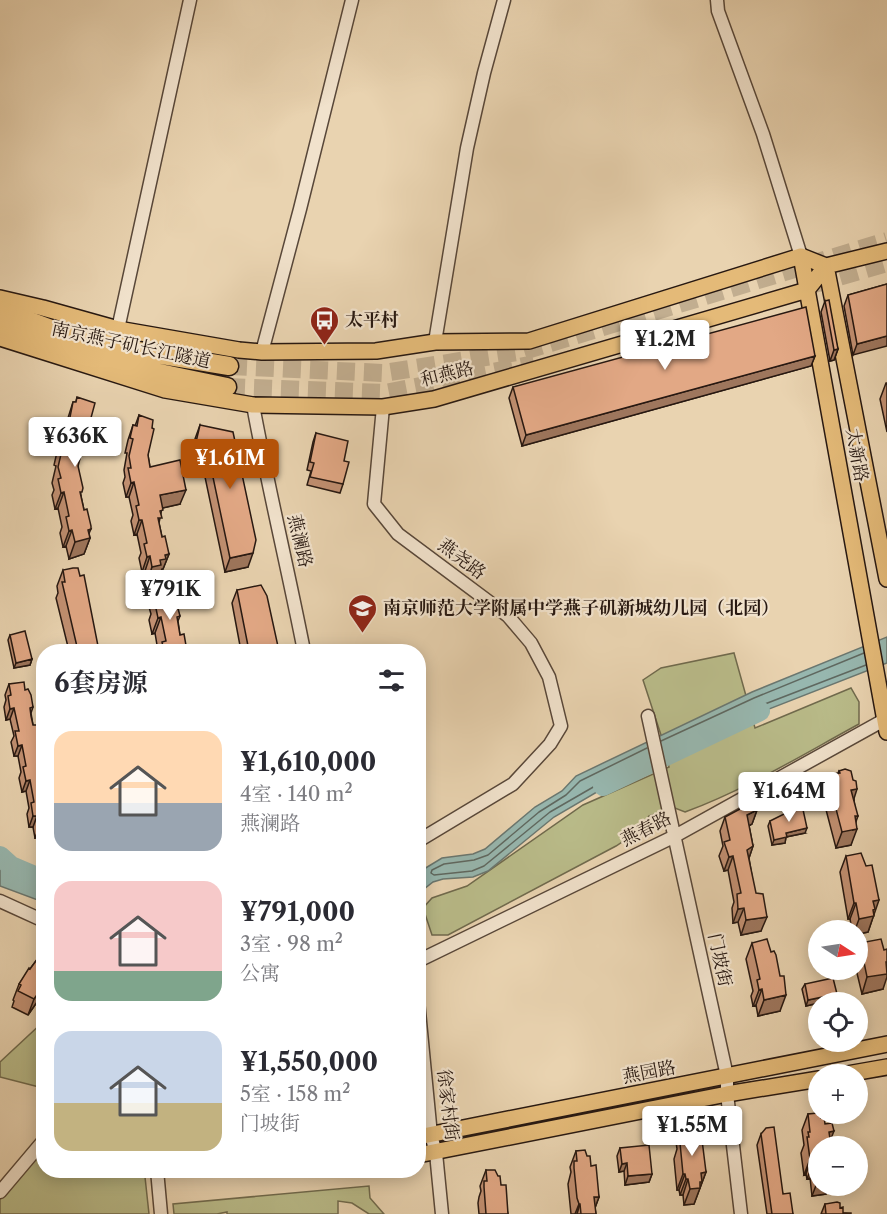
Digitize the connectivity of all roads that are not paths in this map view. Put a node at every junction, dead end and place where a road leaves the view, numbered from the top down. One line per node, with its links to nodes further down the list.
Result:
1 (190, 0): 12 (street)
2 (352, 0): 15 (street)
3 (504, 0): 14 (street)
4 (717, 0): 6 (street)
5 (887, 251): 7 (main road)
6 (801, 256): 7 (main road); 8 (main road, 太新路); 14 (main road)
7 (826, 267): 8 (main road); 20 (main road, 太新路)
8 (807, 290): 19 (main road, 和燕路); 23 (main road, 太新路)
9 (0, 298): 12 (main road)
10 (0, 310): 16 (highway, 南京燕子矶长江隧道)
11 (0, 328): 17 (highway, 南京燕子矶长江隧道)
12 (118, 329): 15 (main road)
13 (0, 338): 18 (main road, 和燕路)
14 (435, 342): 15 (main road)
15 (262, 352)
16 (229, 366)
17 (227, 387)
18 (253, 405): 19 (main road, 和燕路); 21 (street, 燕澜路)
19 (383, 407): 24 (street, 燕尧路)
20 (887, 579)
21 (303, 644)
22 (648, 716): 25 (street, 门坡街)
23 (885, 719): 25 (street, 燕春路)
24 (426, 836)
25 (675, 836): 28 (street, 燕春路); 32 (street, 门坡街)
26 (0, 901): 27 (street)
27 (36, 917)
28 (426, 957)
29 (887, 1044): 32 (main road, 燕园路)
30 (887, 1067): 31 (main road)
31 (868, 1070)
32 (727, 1076): 34 (street, 门坡街); 35 (main road, 燕园路)
33 (808, 1081): 34 (main road, 燕园路)
34 (727, 1094): 38 (main road, 燕园路); 44 (street, 门坡街)
35 (426, 1136)
36 (426, 1138): 38 (street, 徐家村街)
37 (36, 1149): 41 (street)
38 (436, 1153): 39 (main road, 燕园路); 43 (street, 徐家村街)
39 (426, 1154)
40 (158, 1178): 42 (street)
41 (0, 1192)
42 (161, 1214)
43 (442, 1214)
44 (741, 1214)

